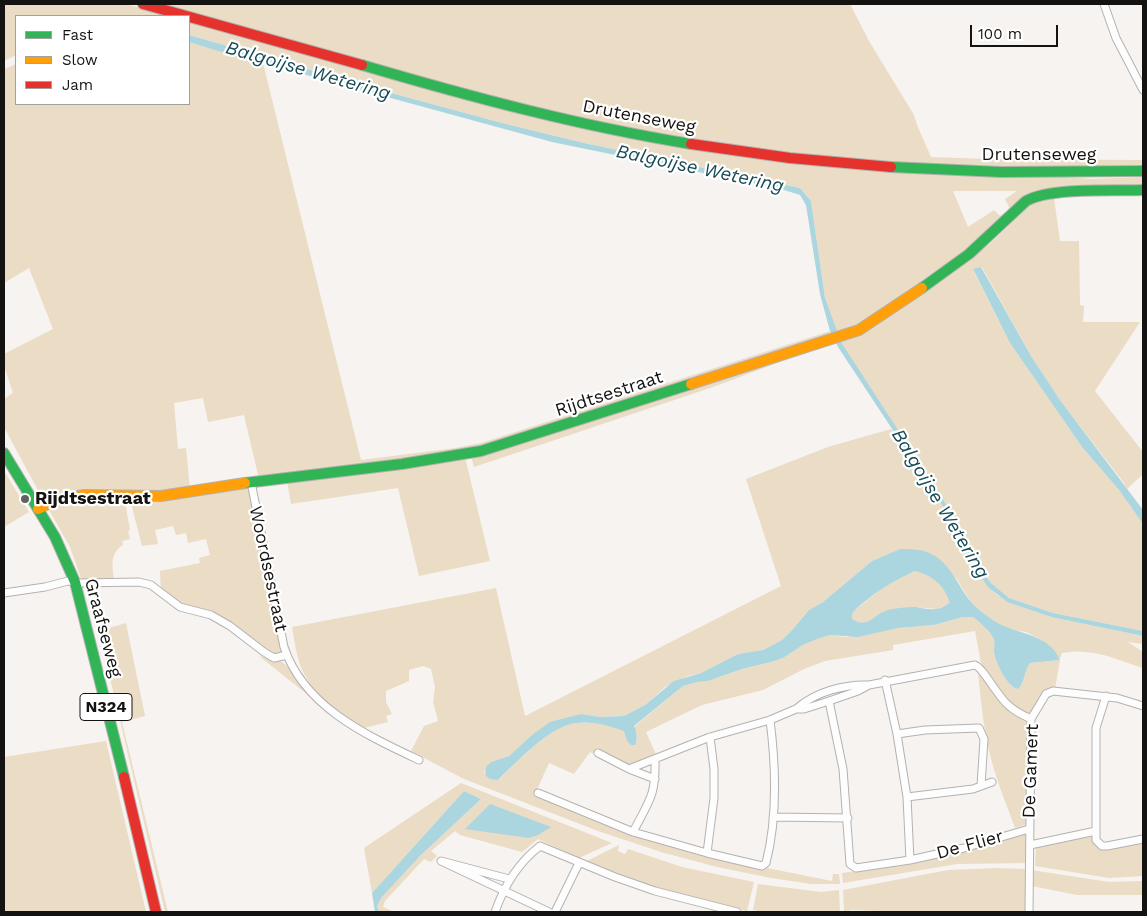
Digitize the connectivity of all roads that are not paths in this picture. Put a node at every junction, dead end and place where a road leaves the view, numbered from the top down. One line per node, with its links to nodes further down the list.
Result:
1 (143, 4): 3 (main road, Drutenseweg)
2 (1104, 4): 5 (street)
3 (182, 15)
4 (190, 17): 6 (main road, Drutenseweg)
5 (1143, 90)
6 (1143, 171)
7 (1143, 190): 9 (main road, Rijdtsestraat)
8 (4, 453): 10 (main road, Graafseweg / N324)
9 (251, 482): 10 (main road, Rijdtsestraat); 13 (street, Woordsestraat)
10 (38, 509): 11 (main road, Graafseweg / N324)
11 (75, 582): 12 (street, Woordsestraat); 13 (street, Woordsestraat); 45 (main road, Graafseweg / N324)
12 (4, 593)
13 (287, 656): 25 (street, Woordsestraat)
14 (885, 680): 15 (street); 20 (street); 22 (street, De Flier)
15 (869, 685): 17 (street); 19 (street)
16 (1106, 696): 18 (street, De Gamert); 20 (street, De Gamert); 36 (street)
17 (829, 702): 19 (street); 34 (street, De Flier)
18 (1143, 706)
19 (796, 709): 21 (street)
20 (1031, 719): 35 (street, De Gamert)
21 (770, 720): 23 (street); 33 (street)
22 (897, 734): 30 (street); 32 (street, De Flier)
23 (710, 737): 26 (street); 40 (street)
24 (598, 753): 27 (street)
25 (419, 760)
26 (655, 760): 27 (street); 28 (street)
27 (629, 769): 28 (street)
28 (655, 779): 37 (street)
29 (992, 782): 30 (street)
30 (981, 786): 32 (street)
31 (538, 793): 37 (street)
32 (907, 797): 41 (street, De Flier)
33 (773, 817): 34 (street); 40 (street)
34 (848, 818): 41 (street, De Flier)
35 (1029, 828): 39 (street, De Gamert); 41 (street, De Flier)
36 (1096, 831): 38 (street); 39 (street, De Gamert)
37 (633, 832): 40 (street)
38 (1143, 839)
39 (1030, 844): 50 (street)
40 (706, 852)
41 (910, 860)
42 (579, 863): 43 (street); 48 (street); 49 (street)
43 (509, 879): 44 (street); 44 (street)
44 (503, 891): 46 (street); 47 (street)
45 (156, 912)
46 (494, 912)
47 (549, 912)
48 (554, 912)
49 (737, 912)
50 (1029, 912)

